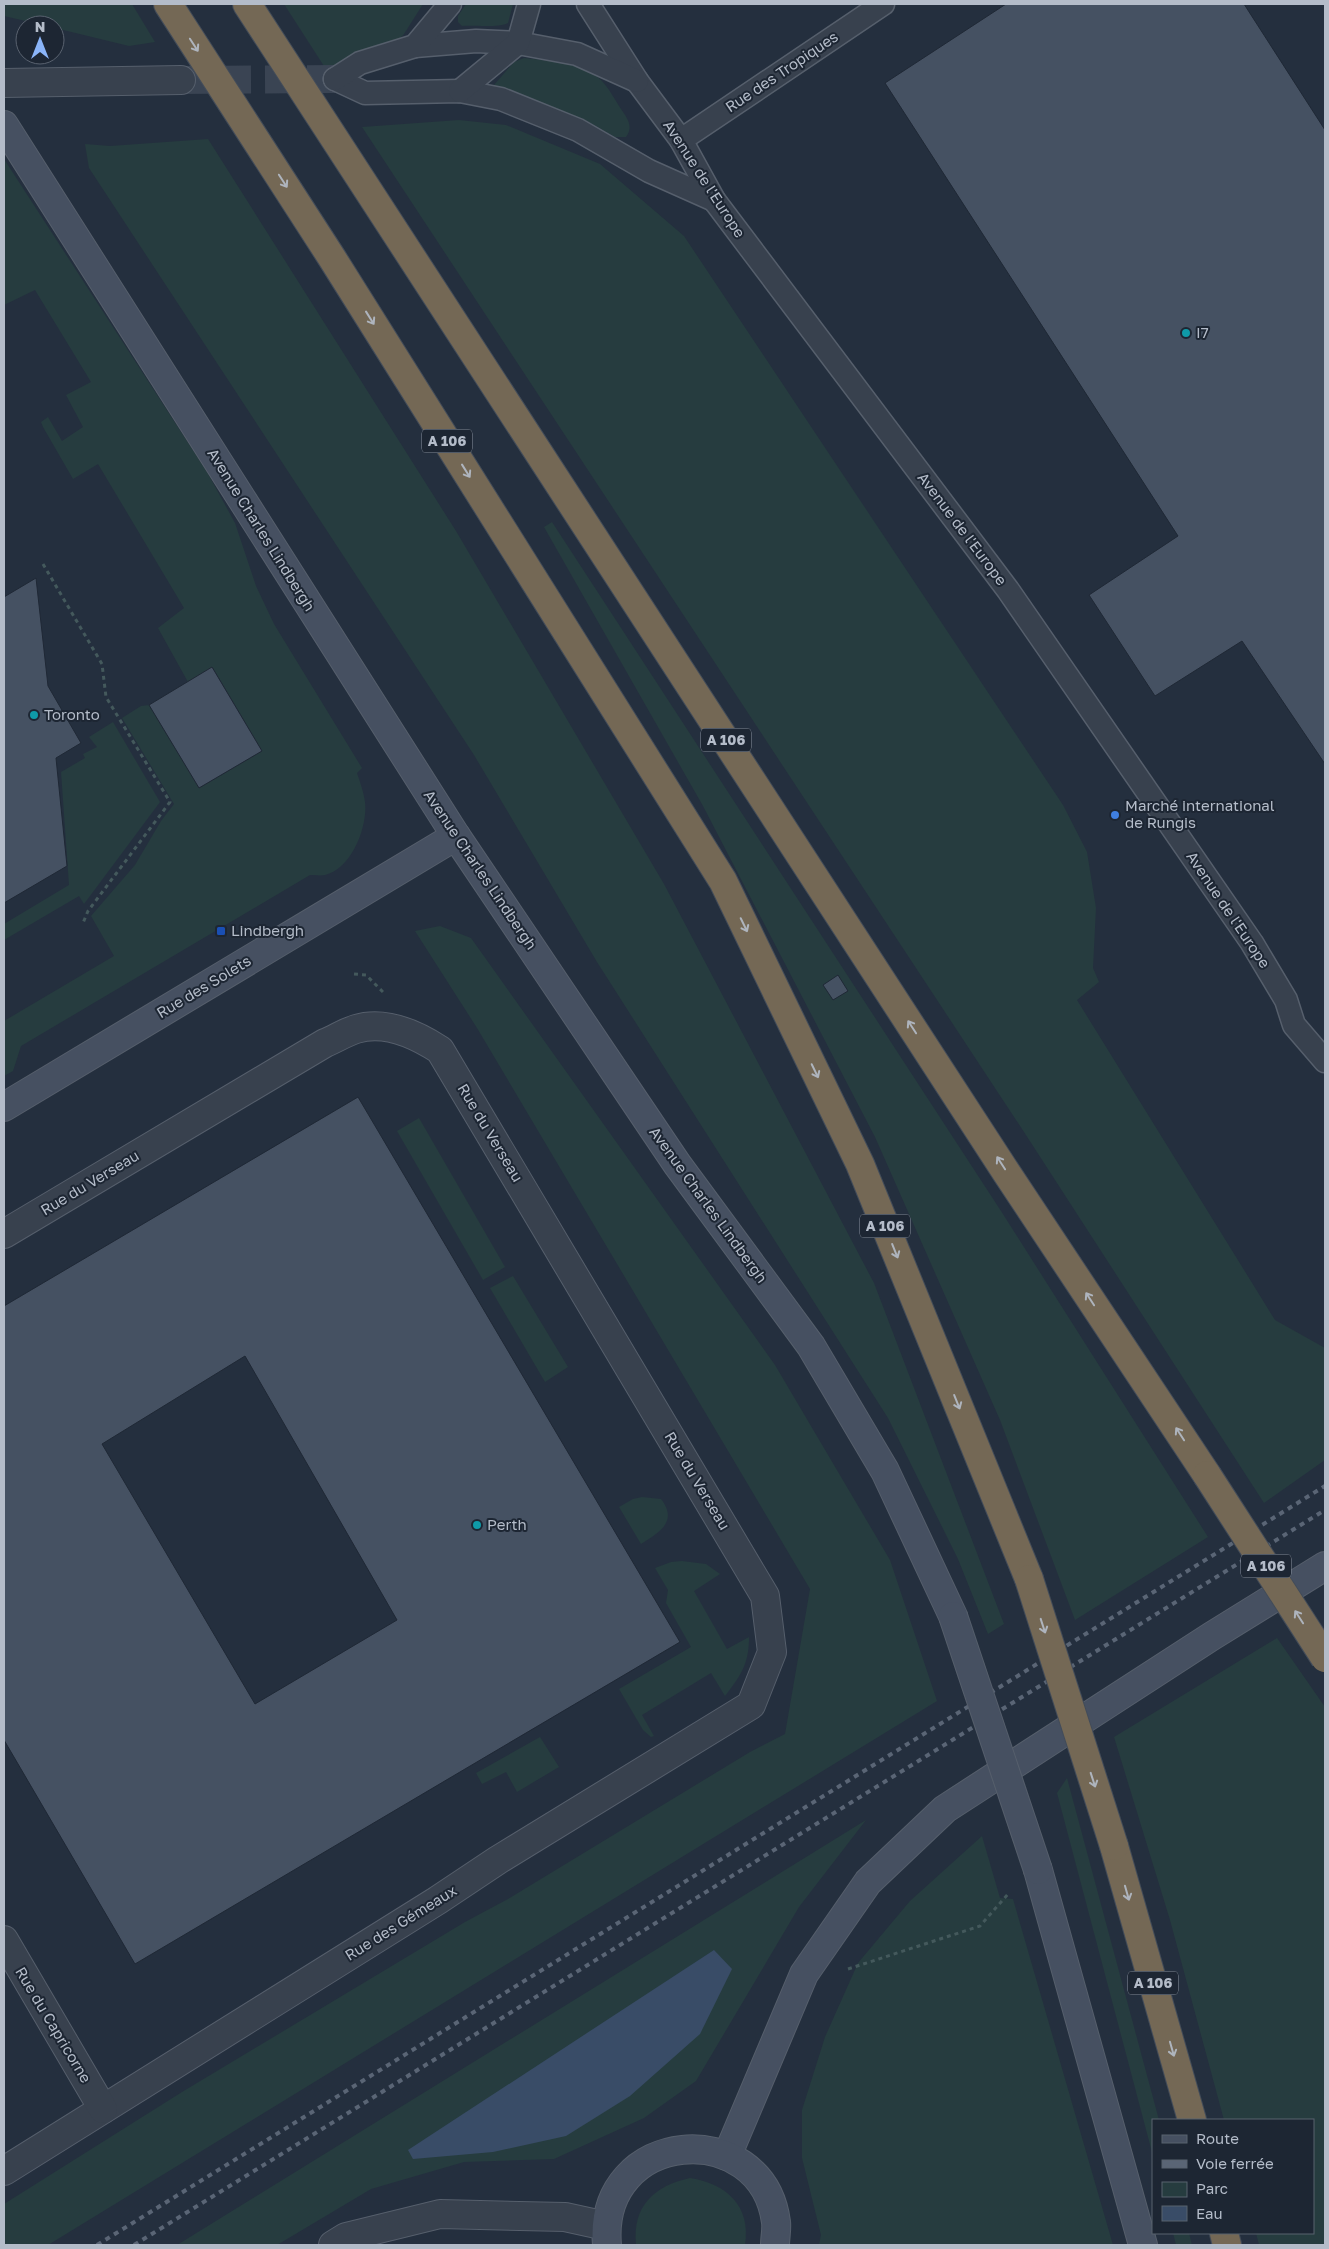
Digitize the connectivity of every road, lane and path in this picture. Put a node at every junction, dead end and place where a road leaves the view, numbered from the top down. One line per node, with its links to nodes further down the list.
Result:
1 (168, 4): 31 (highway, A 106, one-way to 31, bridge)
2 (247, 4): 26 (highway, A 106, one-way to 2, bridge)
3 (450, 4): 8 (lane)
4 (529, 4): 7 (lane)
5 (588, 4): 10 (lane, Avenue de l'Europe)
6 (883, 4): 14 (lane, Rue des Tropiques)
7 (518, 43): 8 (lane); 10 (lane); 12 (lane)
8 (415, 46): 12 (lane)
9 (181, 80): 11 (street)
10 (637, 81): 14 (lane, Avenue de l'Europe)
11 (4, 83)
12 (460, 91): 15 (lane)
13 (4, 125): 17 (main road, Avenue Charles Lindbergh)
14 (681, 140): 15 (lane, Avenue de l'Europe)
15 (714, 200): 21 (lane, Avenue de l'Europe)
16 (43, 564): 18 (path)
17 (456, 836): 22 (main road, Rue des Solets); 37 (main road, Avenue Charles Lindbergh, bridge)
18 (83, 923)
19 (354, 974): 20 (path)
20 (386, 995)
21 (1325, 1061)
22 (4, 1107)
23 (4, 1234): 25 (street, Rue du Verseau)
24 (1325, 1566): 32 (main road)
25 (772, 1652): 30 (street, Rue des Gémeaux)
26 (1325, 1658)
27 (1008, 1893): 29 (path)
28 (4, 1940): 30 (street, Rue du Capricorne)
29 (843, 1971)
30 (103, 2109): 33 (street, Rue des Gémeaux)
31 (1192, 2119)
32 (728, 2156): 34 (main road); 36 (main road)
33 (4, 2171)
34 (606, 2236): 35 (street)
35 (332, 2245)
36 (775, 2245)
37 (1143, 2245)

